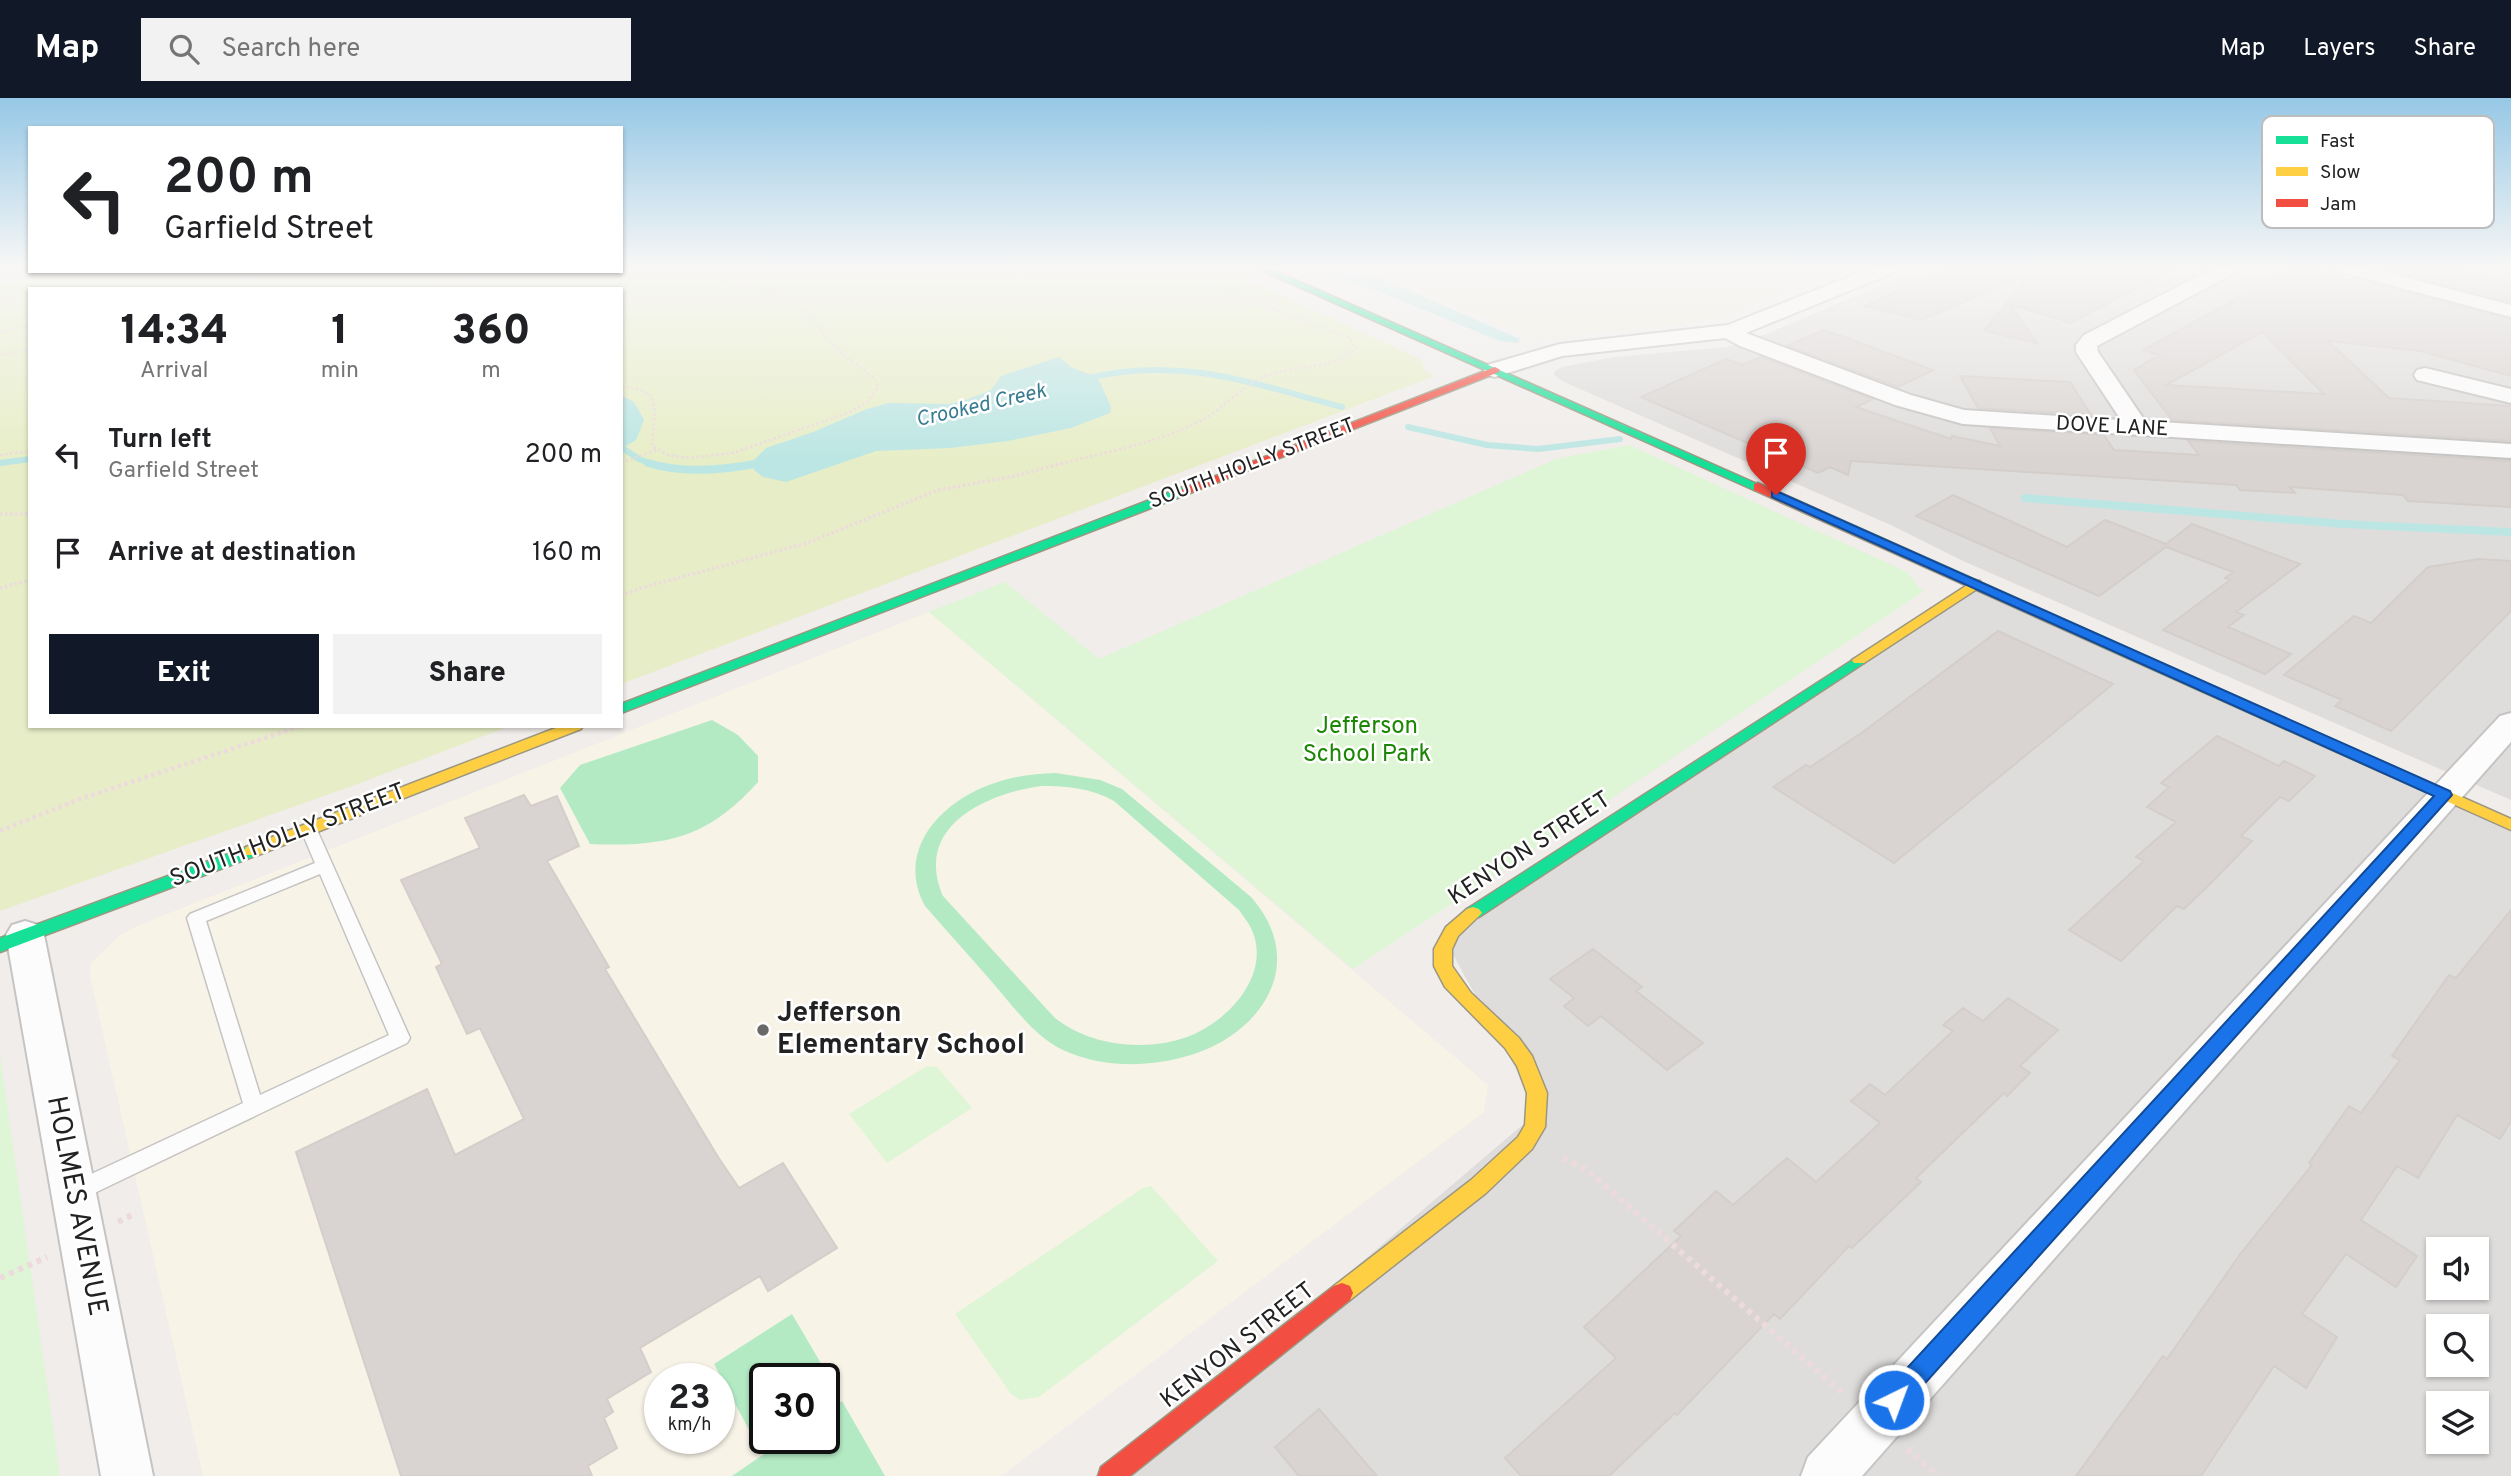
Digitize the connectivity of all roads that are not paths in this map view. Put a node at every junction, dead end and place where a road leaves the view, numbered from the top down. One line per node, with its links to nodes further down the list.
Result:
1 (1404, 330): 4 (street)
2 (2108, 330): 7 (street)
3 (1729, 331): 4 (street, SOUTH HOLLY STREET); 7 (street, DOVE LANE)
4 (1495, 370): 9 (street); 10 (street, SOUTH HOLLY STREET)
5 (2426, 375): 6 (street)
6 (2511, 396)
7 (2139, 429): 8 (street, DOVE LANE)
8 (2511, 451)
9 (1975, 584): 13 (street); 21 (street, KENYON STREET)
10 (623, 708)
11 (2511, 723): 13 (street)
12 (571, 728): 15 (street, SOUTH HOLLY STREET)
13 (2444, 795): 14 (street); 22 (street)
14 (2511, 825)
15 (309, 830): 16 (lane); 17 (street, SOUTH HOLLY STREET)
16 (325, 865): 18 (lane); 18 (lane)
17 (13, 940): 19 (street, HOLMES AVENUE)
18 (254, 1107): 19 (lane)
19 (73, 1193): 20 (street, HOLMES AVENUE)
20 (127, 1476)
21 (1110, 1476)
22 (1827, 1476)

